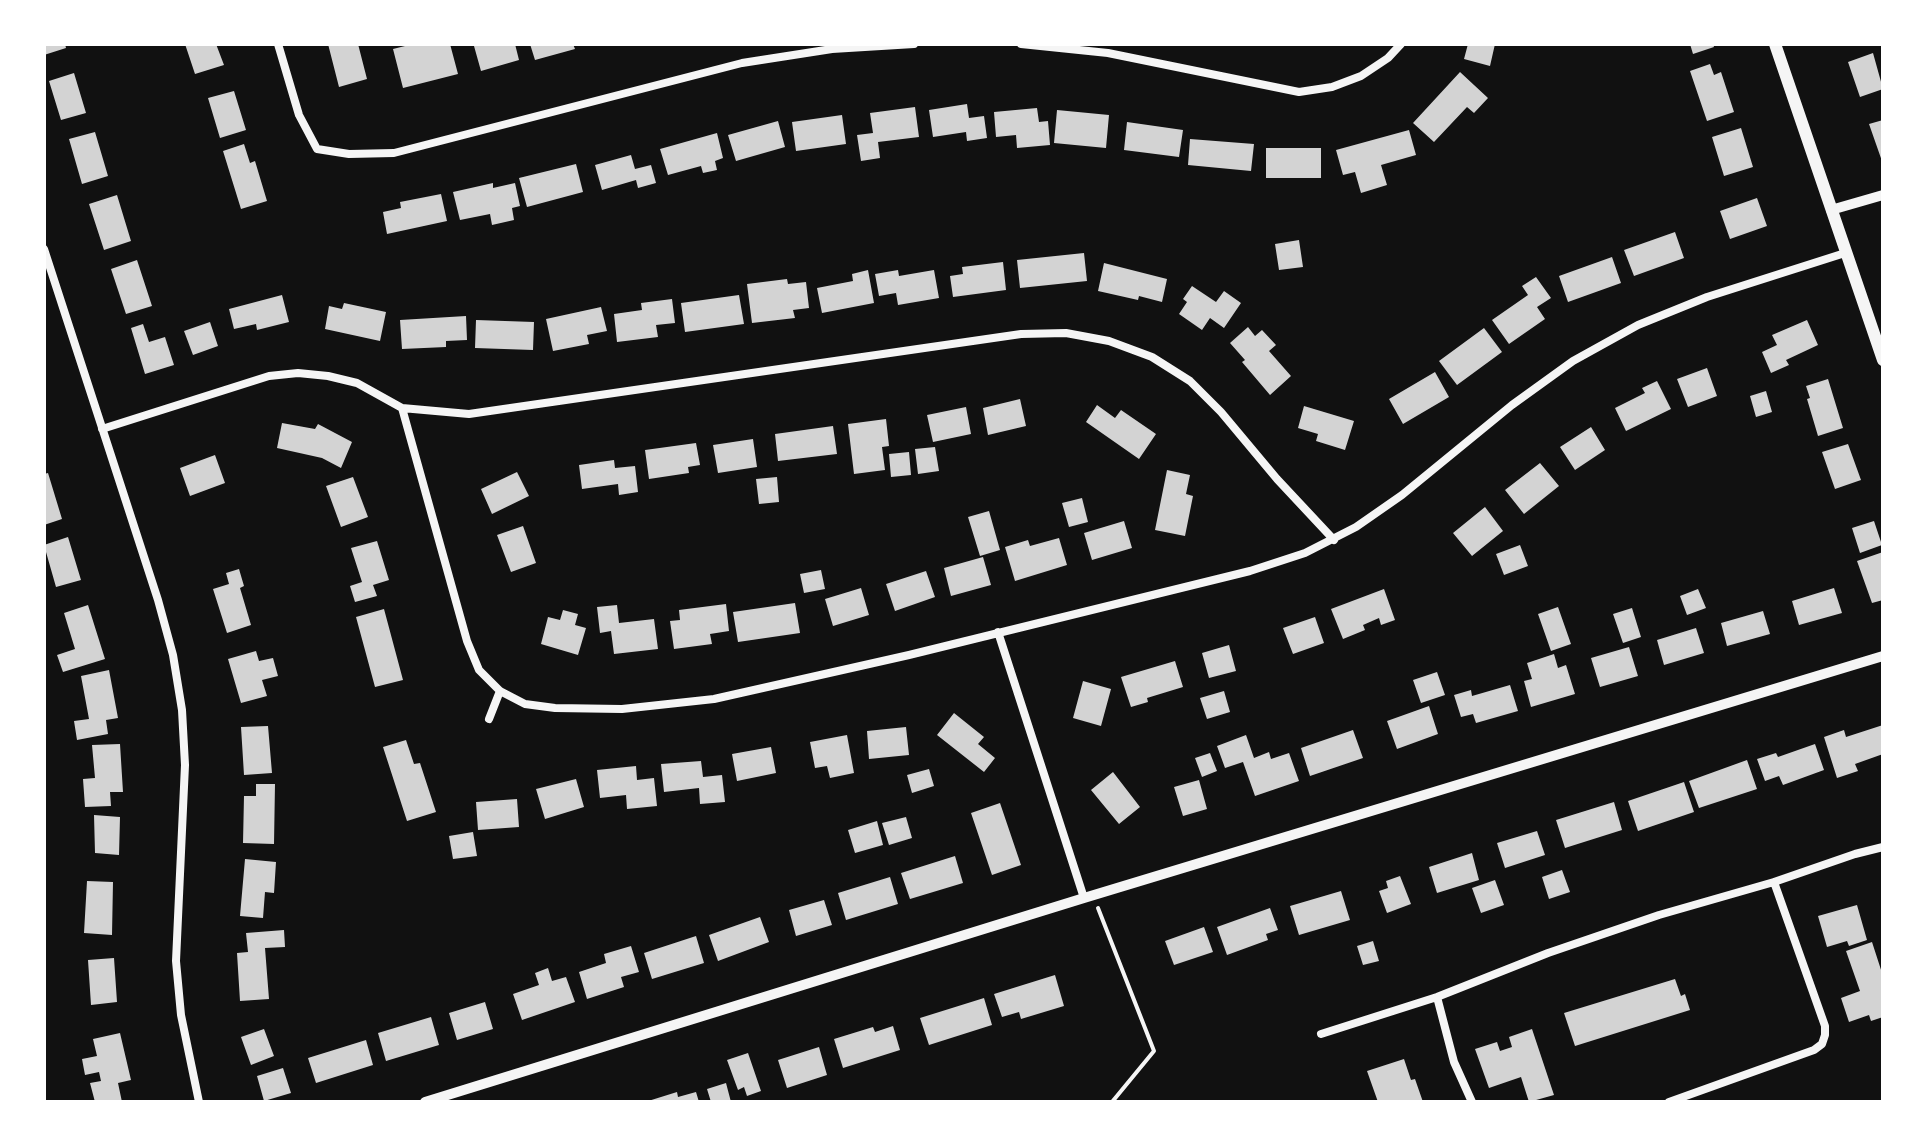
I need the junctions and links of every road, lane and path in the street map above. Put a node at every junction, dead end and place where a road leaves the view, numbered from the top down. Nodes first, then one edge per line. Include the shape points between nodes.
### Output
1 (278, 44) edge
2 (914, 44) edge
3 (1021, 44) edge
4 (1401, 44) edge
5 (1775, 44) edge
6 (1883, 195) edge
7 (1831, 210) junction
8 (44, 249) edge
9 (1845, 253) junction
10 (1883, 360) edge
11 (402, 408) junction
12 (102, 429) junction
13 (1334, 540) junction
14 (998, 632) junction
15 (1883, 656) edge
16 (500, 691) junction
17 (489, 719) dead end
18 (1883, 847) edge
19 (1774, 882) junction
20 (1088, 897) junction
21 (1437, 997) junction
22 (1321, 1034) dead end
23 (199, 1102) edge
24 (425, 1102) edge
25 (1112, 1102) edge
26 (1472, 1102) edge
27 (1669, 1102) edge

1 - 2 street via 299,115 317,149 349,154 394,153 742,63 832,49
3 - 4 street via 1108,53 1299,92 1361,76
5 - 7 main road
6 - 7 street
7 - 9 main road
8 - 12 street
9 - 10 main road
9 - 13 street via 1707,297 1638,325 1573,361 1402,495
11 - 12 street via 357,383 298,373 269,376
11 - 13 street via 469,414 1021,334 1066,333 1152,357 1190,381
11 - 16 street via 467,641 479,670
12 - 23 street via 158,600 182,710 176,961
13 - 14 street via 1250,571
14 - 16 street via 714,699 622,709 555,708 525,704
14 - 20 street
15 - 20 street
16 - 17 street
18 - 19 street
19 - 21 street via 1603,934
19 - 27 street via 1825,1026 1822,1044
20 - 24 street
20 - 25 path via 1103,917 1154,1051
21 - 22 street
21 - 26 street via 1454,1062

